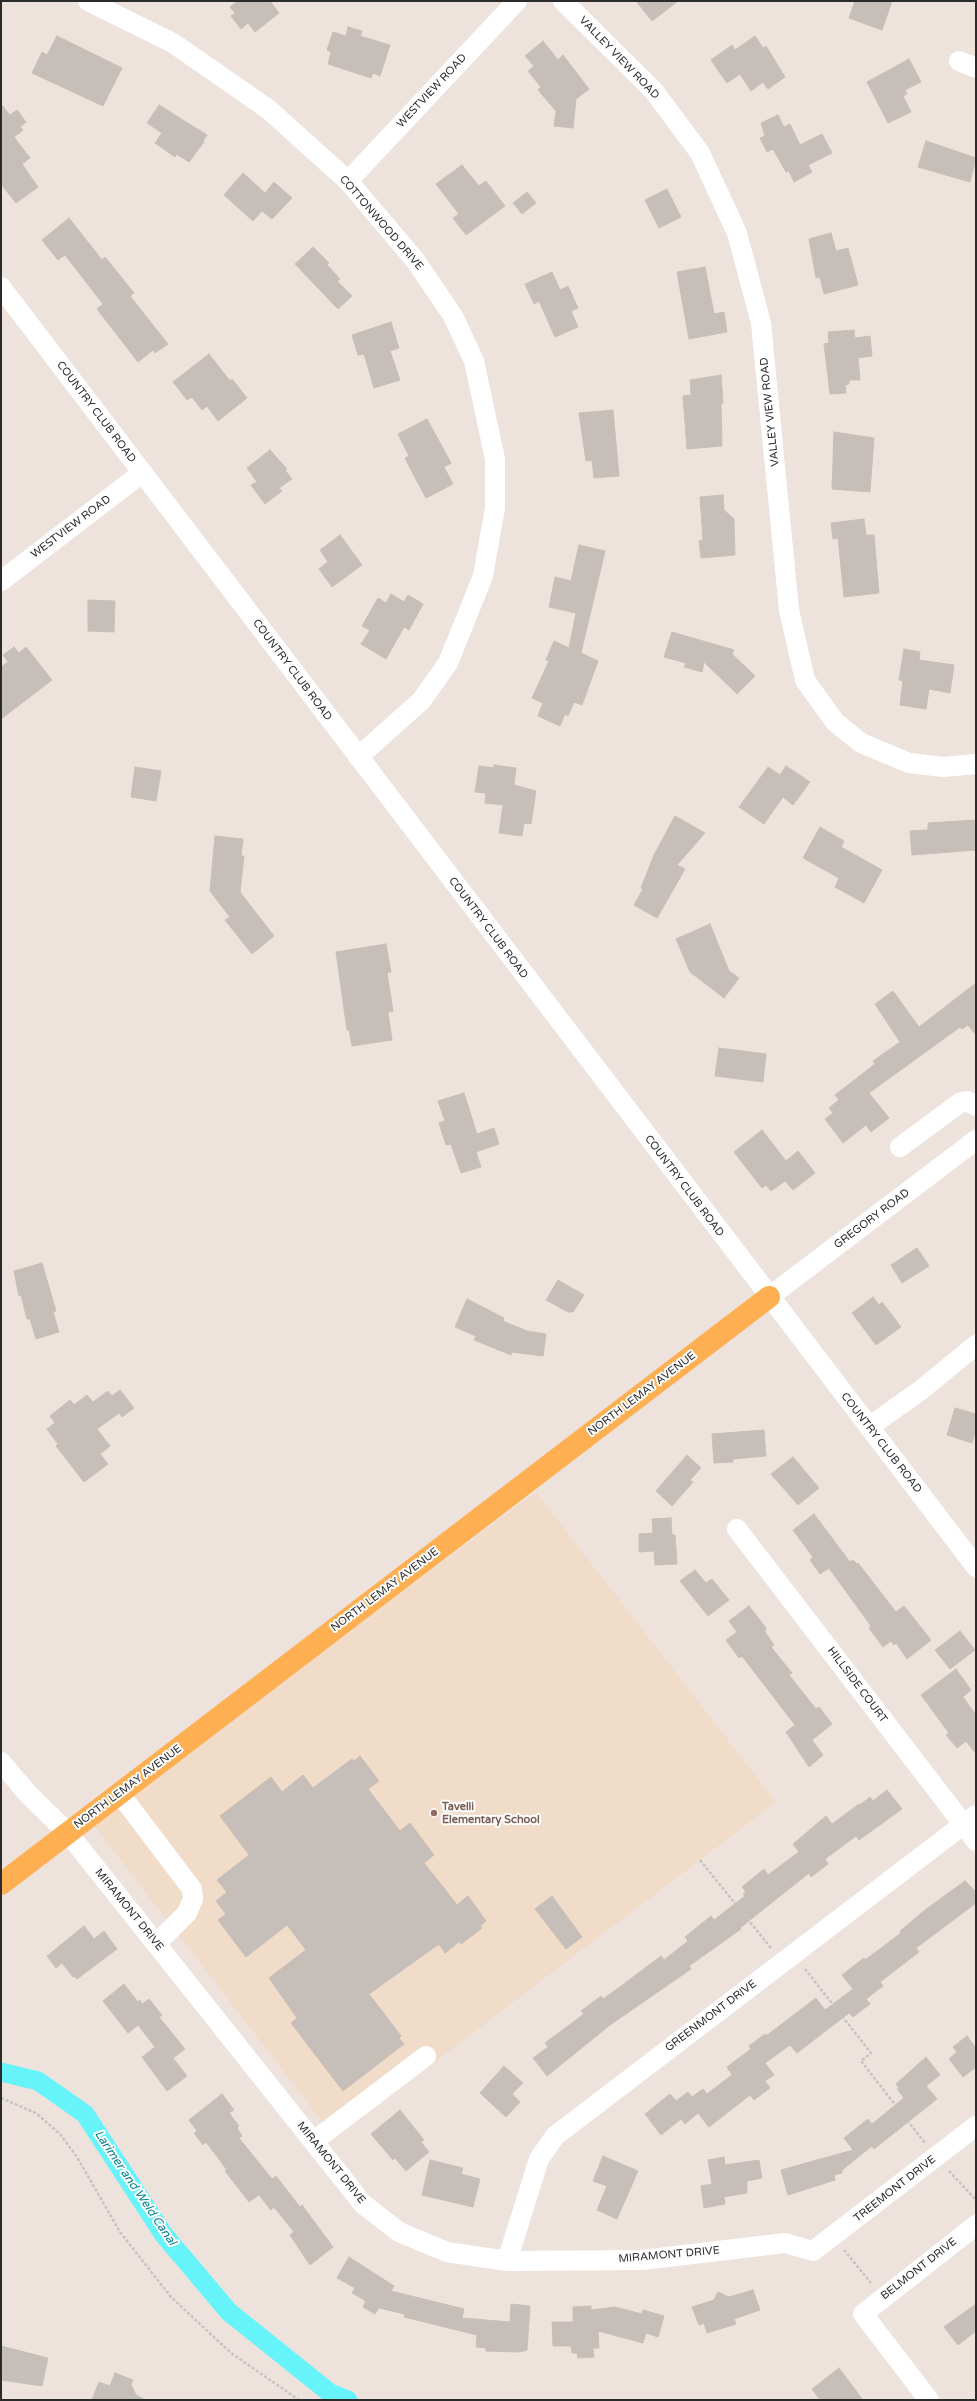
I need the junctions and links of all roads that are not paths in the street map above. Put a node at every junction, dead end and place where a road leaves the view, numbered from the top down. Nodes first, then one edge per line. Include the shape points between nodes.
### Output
1 (88, 1) edge
2 (517, 1) edge
3 (563, 1) edge
4 (348, 181) junction
5 (1, 287) edge
6 (142, 473) junction
7 (1, 581) edge
8 (358, 757) junction
9 (976, 764) edge
10 (975, 1101) edge
11 (976, 1140) edge
12 (900, 1147) dead end
13 (769, 1297) junction
14 (976, 1345) edge
15 (869, 1427) junction
16 (737, 1529) dead end
17 (976, 1567) edge
18 (1, 1762) edge
19 (120, 1794) junction
20 (970, 1819) edge
21 (68, 1833) junction
22 (976, 1841) edge
23 (1, 1884) edge
24 (156, 1944) junction
25 (426, 2056) dead end
26 (976, 2126) edge
27 (314, 2141) junction
28 (976, 2225) edge
29 (813, 2251) joint
30 (507, 2261) junction
31 (929, 2400) edge

1 - 4 street, COTTONWOOD DRIVE via 173,43 268,108
2 - 4 street, WESTVIEW ROAD
3 - 9 street, VALLEY VIEW ROAD via 653,90 700,153 737,233 761,323 789,610 805,680 835,722 861,743 908,763 943,767
4 - 8 street, COTTONWOOD DRIVE via 415,260 453,316 474,361 495,459 495,508 483,576 448,663 421,701
5 - 6 street, COUNTRY CLUB ROAD
6 - 7 street, WESTVIEW ROAD
6 - 8 street, COUNTRY CLUB ROAD
8 - 13 street, COUNTRY CLUB ROAD
10 - 12 street via 961,1102
11 - 13 street, GREGORY ROAD
13 - 15 street, COUNTRY CLUB ROAD
13 - 19 main road, NORTH LEMAY AVENUE
14 - 15 street via 921,1390
15 - 17 street, COUNTRY CLUB ROAD
16 - 20 street, HILLSIDE COURT
18 - 21 street, MIRAMONT DRIVE via 28,1794
19 - 21 main road, NORTH LEMAY AVENUE
19 - 24 street via 192,1889 193,1899 187,1913
20 - 22 street, HILLSIDE COURT
20 - 30 street, GREENMONT DRIVE via 556,2136 539,2159
21 - 23 main road, NORTH LEMAY AVENUE
21 - 24 street, MIRAMONT DRIVE
24 - 27 street, MIRAMONT DRIVE
25 - 27 street
26 - 29 street, TREEMONT DRIVE
27 - 30 street, MIRAMONT DRIVE via 363,2204 399,2232 447,2252
28 - 31 street, BELMONT DRIVE via 863,2314
29 - 30 street, MIRAMONT DRIVE via 785,2242 642,2260

